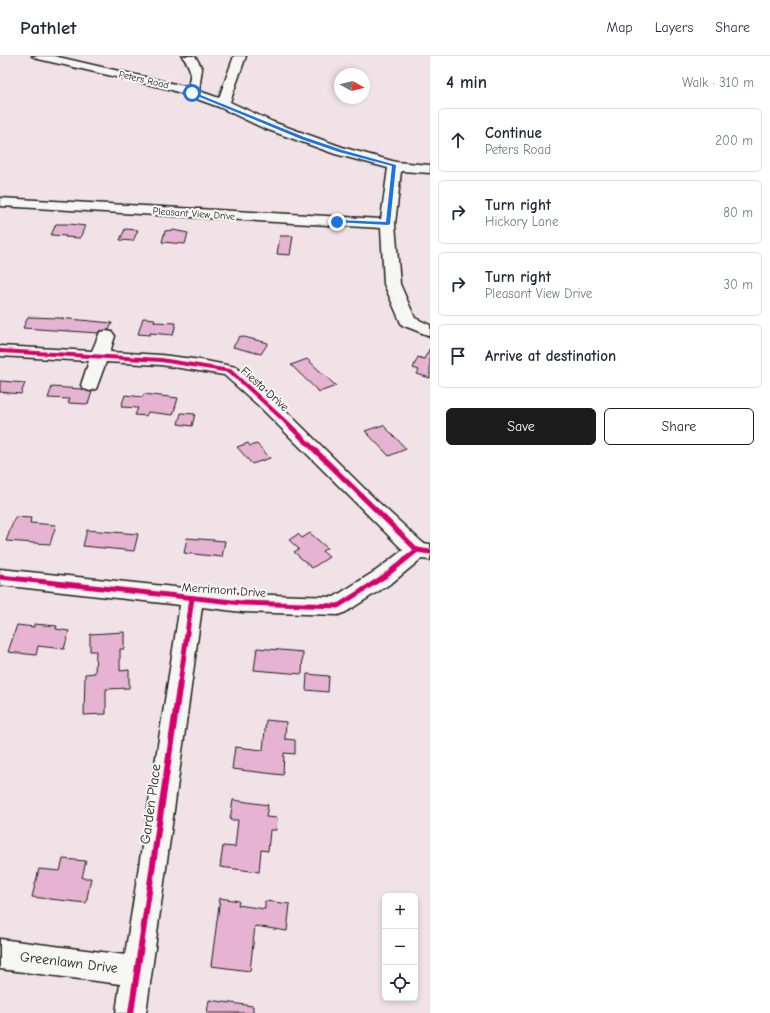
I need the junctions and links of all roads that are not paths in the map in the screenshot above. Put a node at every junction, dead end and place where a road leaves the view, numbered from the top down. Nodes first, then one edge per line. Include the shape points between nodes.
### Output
1 (38, 56) edge
2 (188, 56) edge
3 (240, 56) edge
4 (192, 93) junction
5 (223, 104) junction
6 (395, 166) junction
7 (430, 169) edge
8 (0, 202) edge
9 (388, 224) junction
10 (430, 331) edge
11 (106, 336) dead end
12 (0, 351) edge
13 (100, 357) junction
14 (90, 385) dead end
15 (424, 551) edge
16 (0, 577) edge
17 (192, 598) junction
18 (0, 954) edge
19 (138, 971) junction
20 (131, 1013) edge

1 - 4 street, Peters Road via 173,86
2 - 4 street via 197,70
3 - 5 street
4 - 5 street, Peters Road
5 - 6 street, Peters Road via 310,141
6 - 7 street, Peters Road
6 - 9 street
8 - 9 street, Pleasant View Drive
9 - 10 street via 392,284 408,321
11 - 13 street
12 - 13 street, Fiesta Drive
13 - 14 street
13 - 15 street, Fiesta Drive via 168,361 230,371 266,402 370,506
15 - 17 street, Merrimont Drive via 338,606 242,603
16 - 17 street, Merrimont Drive
17 - 19 street, Garden Place
18 - 19 street, Greenlawn Drive
19 - 20 street, Garden Place

